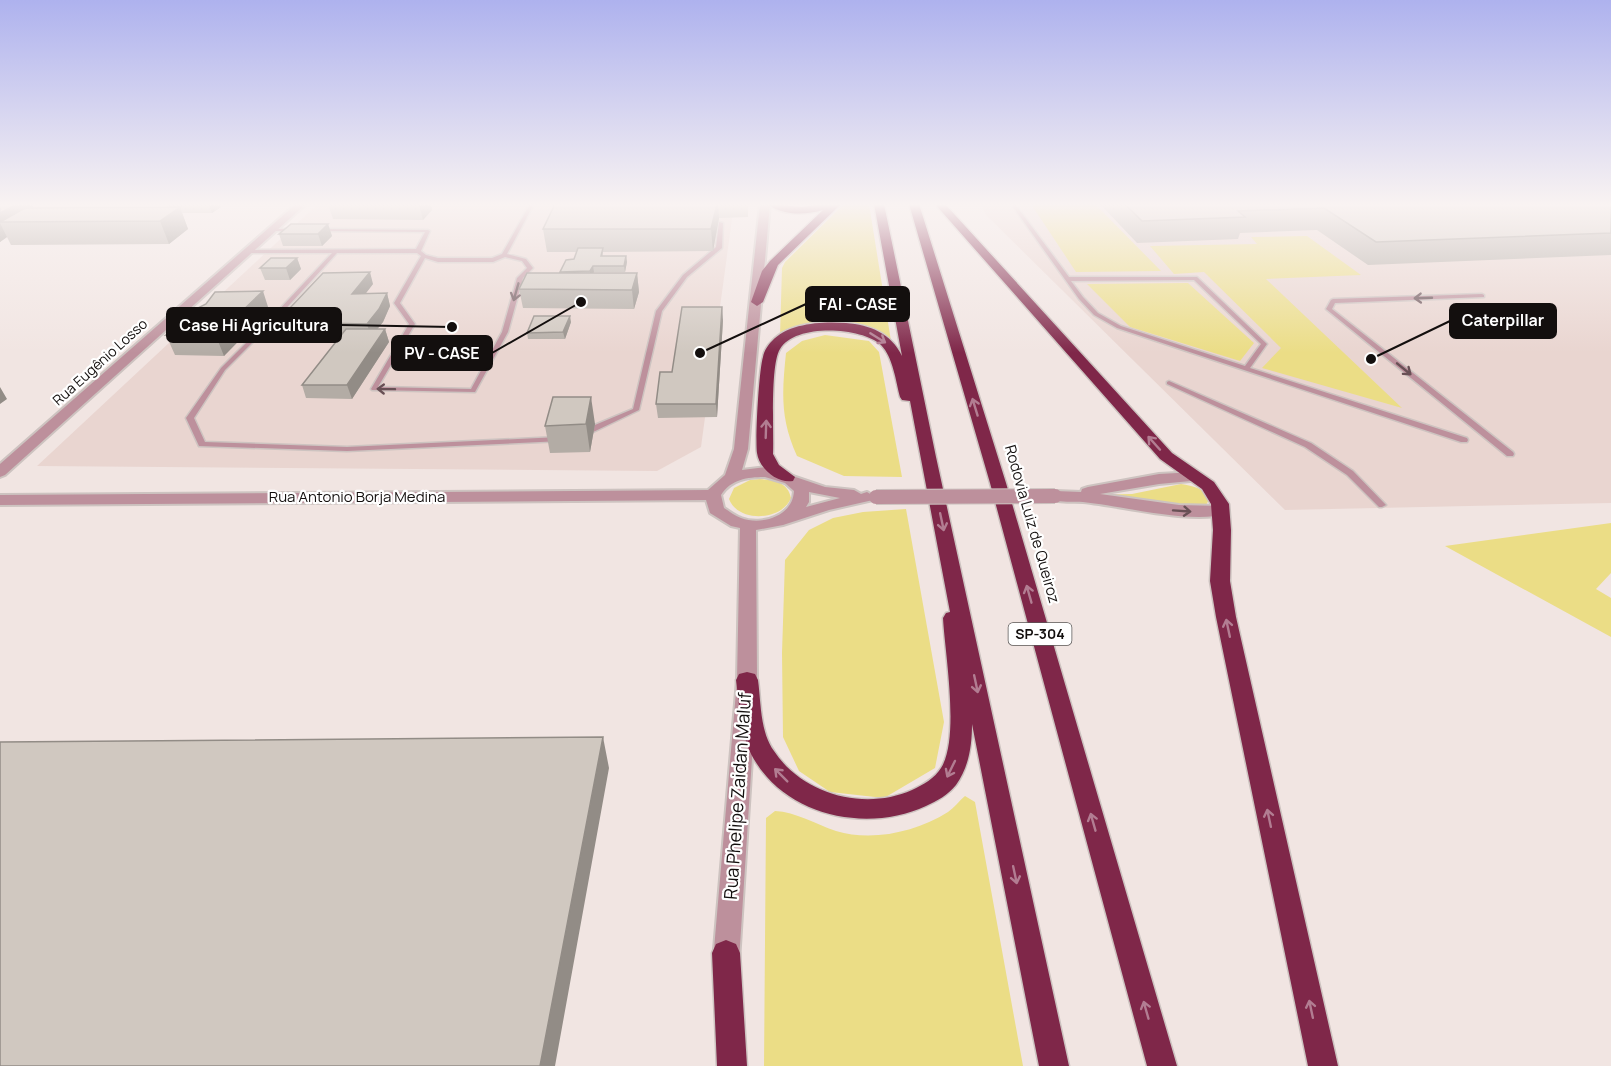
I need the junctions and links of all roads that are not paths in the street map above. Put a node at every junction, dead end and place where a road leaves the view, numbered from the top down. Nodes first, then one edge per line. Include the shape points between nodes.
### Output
1 (245, 254) edge
2 (333, 254) edge
3 (421, 254) edge
4 (712, 254) edge
5 (761, 254) edge
6 (784, 254) edge
7 (889, 254) edge
8 (929, 254) edge
9 (989, 254) edge
10 (1049, 254) edge
11 (504, 255) joint
12 (424, 256) junction
13 (1067, 279) junction
14 (1482, 296) dead end
15 (757, 302) junction
16 (1246, 369) junction
17 (1169, 383) dead end
18 (583, 433) edge
19 (573, 438) edge
20 (1464, 440) dead end
21 (1510, 454) dead end
22 (928, 457) junction
23 (0, 472) edge
24 (732, 477) junction
25 (1196, 477) junction
26 (791, 480) junction
27 (713, 495) junction
28 (1058, 496) junction
29 (871, 497) junction
30 (0, 500) edge
31 (1382, 505) dead end
32 (1221, 512) junction
33 (786, 519) junction
34 (748, 525) junction
35 (947, 545) junction
36 (747, 680) junction
37 (726, 953) junction
38 (717, 1066) edge
39 (732, 1066) edge
40 (1054, 1066) edge
41 (1162, 1066) edge
42 (1323, 1066) edge

1 - 23 street, Rua Eugênio Losso
2 - 19 lane via 223,369 190,418 202,444 347,449
3 - 12 lane
4 - 18 lane via 685,276 659,311 636,410
5 - 15 street
6 - 15 highway via 768,271
7 - 22 highway
41 -> 8 highway, Rodovia Luiz de Queiroz / SP-304 via 998,483
25 -> 9 highway via 1166,456
10 - 13 lane
11 - 12 lane via 493,260 438,260
11 -> 12 lane via 524,260 530,268 520,278 505,332 473,391 374,389 412,324 397,303
13 - 16 lane via 1096,314 1119,327
13 - 16 lane via 1195,278 1264,344
14 -> 21 lane via 1333,301 1329,309
15 - 24 street via 741,448
16 - 20 lane
17 - 31 lane via 1308,445 1350,473
26 -> 22 highway via 772,468 765,454 769,358 781,339 820,327 855,328 890,346
22 -> 35 highway
24 - 26 street via 766,472
24 - 27 street
25 - 28 street via 1159,479
25 - 32 highway via 1216,495
26 - 29 street via 823,491
26 - 33 street via 801,489 802,505
27 - 30 street, Rua Antonio Borja Medina
27 - 34 street via 716,510
28 - 29 street, bridge
28 -> 32 street via 1176,511
29 - 33 street
42 -> 32 highway via 1226,617 1220,581
33 - 34 street
34 - 36 street, Rua Phelipe Zaidan Maluf
35 -> 36 highway via 962,739 954,768 942,785 916,801 886,808 860,810 835,806 812,796 790,783 765,759
35 -> 40 highway
36 - 37 street, Rua Phelipe Zaidan Maluf
37 - 38 street, Rua Phelipe Zaidan Maluf
37 - 39 highway

